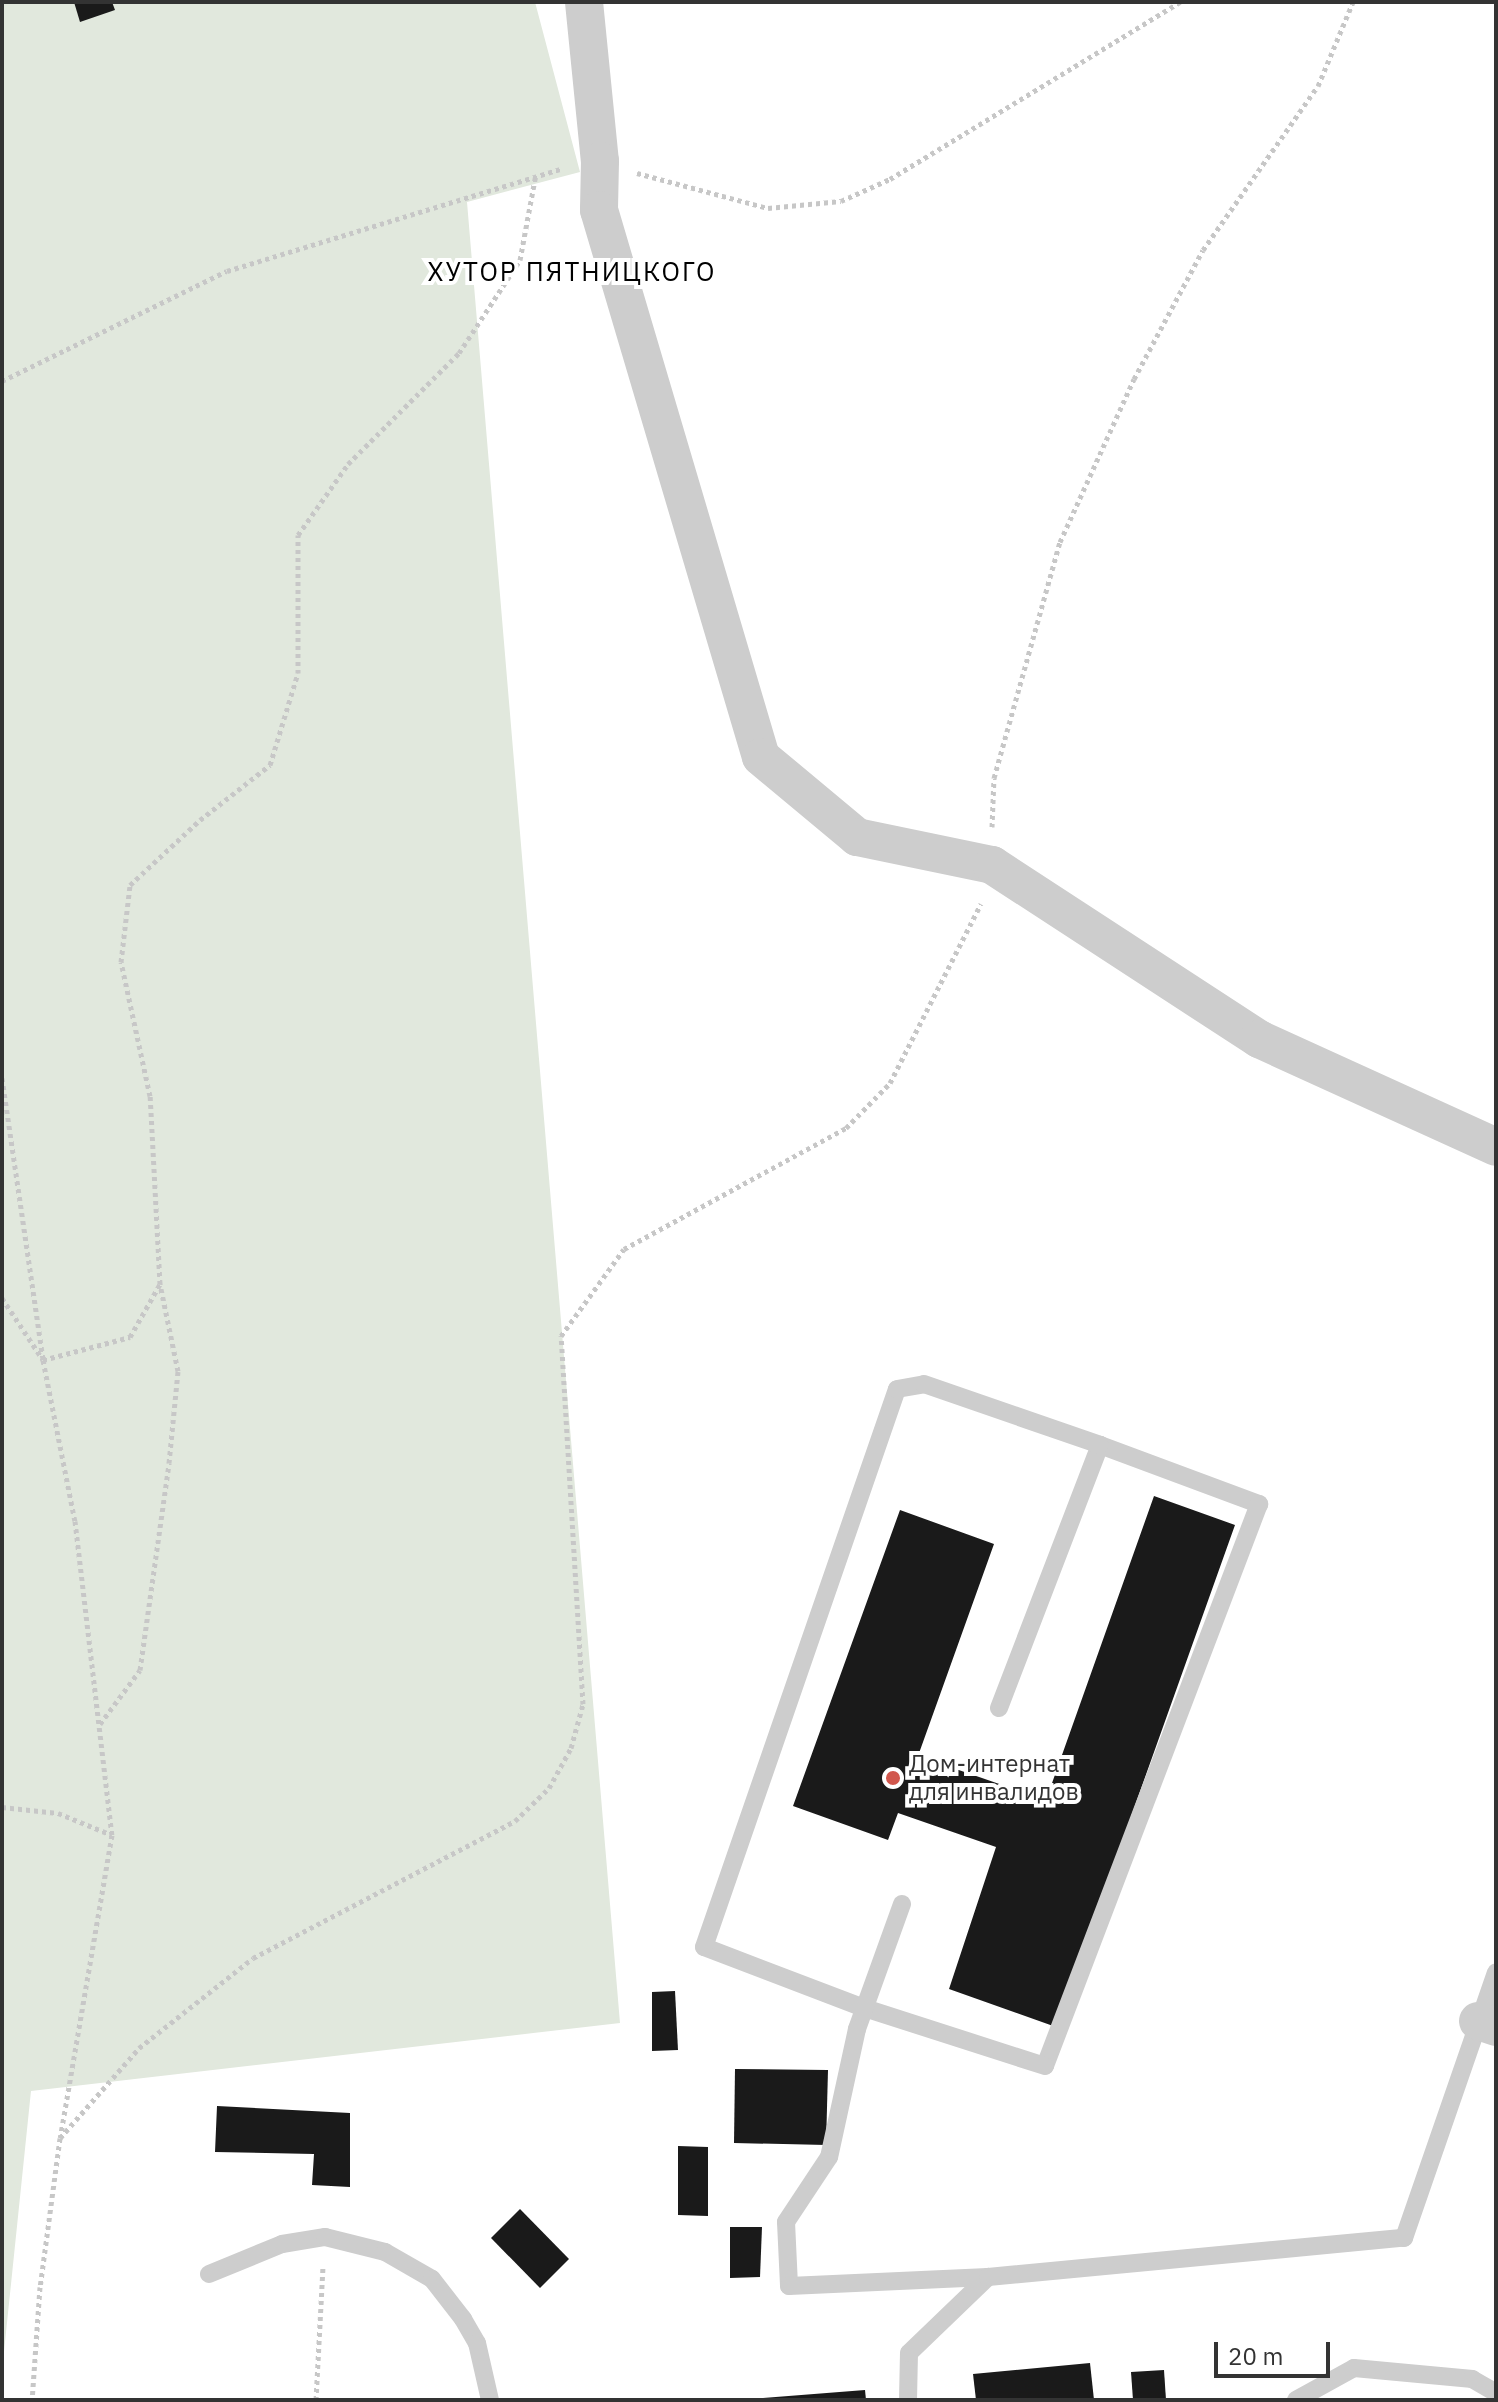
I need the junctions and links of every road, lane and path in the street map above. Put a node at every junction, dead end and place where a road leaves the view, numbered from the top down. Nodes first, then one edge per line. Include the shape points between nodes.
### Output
1 (584, 2) edge
2 (1353, 2) edge
3 (536, 174) dead end
4 (992, 865) junction
5 (2, 1078) edge
6 (1496, 1147) edge
7 (160, 1284) junction
8 (2, 1298) edge
9 (43, 1360) junction
10 (1100, 1445) junction
11 (999, 1708) dead end
12 (99, 1725) junction
13 (2, 1807) edge
14 (112, 1835) junction
15 (902, 1904) dead end
16 (1496, 1972) edge
17 (864, 2008) junction
18 (1487, 2024) edge
19 (60, 2138) junction
20 (325, 2237) junction
21 (209, 2274) dead end
22 (988, 2277) junction
23 (1496, 2393) edge
24 (32, 2400) edge
25 (316, 2400) edge
26 (490, 2400) edge
27 (908, 2400) edge
28 (1296, 2400) edge

1 - 4 street via 600,161 599,210 761,757 857,837
2 - 4 path via 1318,86 1182,289 1134,379 1060,542 994,778
3 - 7 path via 520,260 459,353 348,464 298,535 298,673 270,765 130,885 121,962 150,1096
4 - 6 street via 1259,1039
4 - 19 path via 978,915 890,1083 846,1128 624,1249 561,1336 583,1704 571,1748 549,1788 515,1821 253,1958 139,2048
5 - 9 path
7 - 9 path via 130,1337
7 - 12 path via 178,1371 169,1463 140,1670
8 - 9 path
9 - 12 path via 75,1521
10 - 11 lane
10 - 17 lane via 1259,1504 1045,2066
10 - 17 lane via 924,1384 897,1389 704,1947
12 - 14 path
13 - 14 path via 58,1813
14 - 19 path
15 - 17 lane
16 - 18 lane
17 - 22 lane via 829,2157 786,2222 789,2286
18 - 22 lane via 1404,2238
19 - 24 path via 40,2287
20 - 21 lane via 282,2244
20 - 25 path
20 - 26 lane via 385,2252 432,2279 477,2343
22 - 27 lane via 909,2353
23 - 28 lane via 1472,2379 1354,2368

